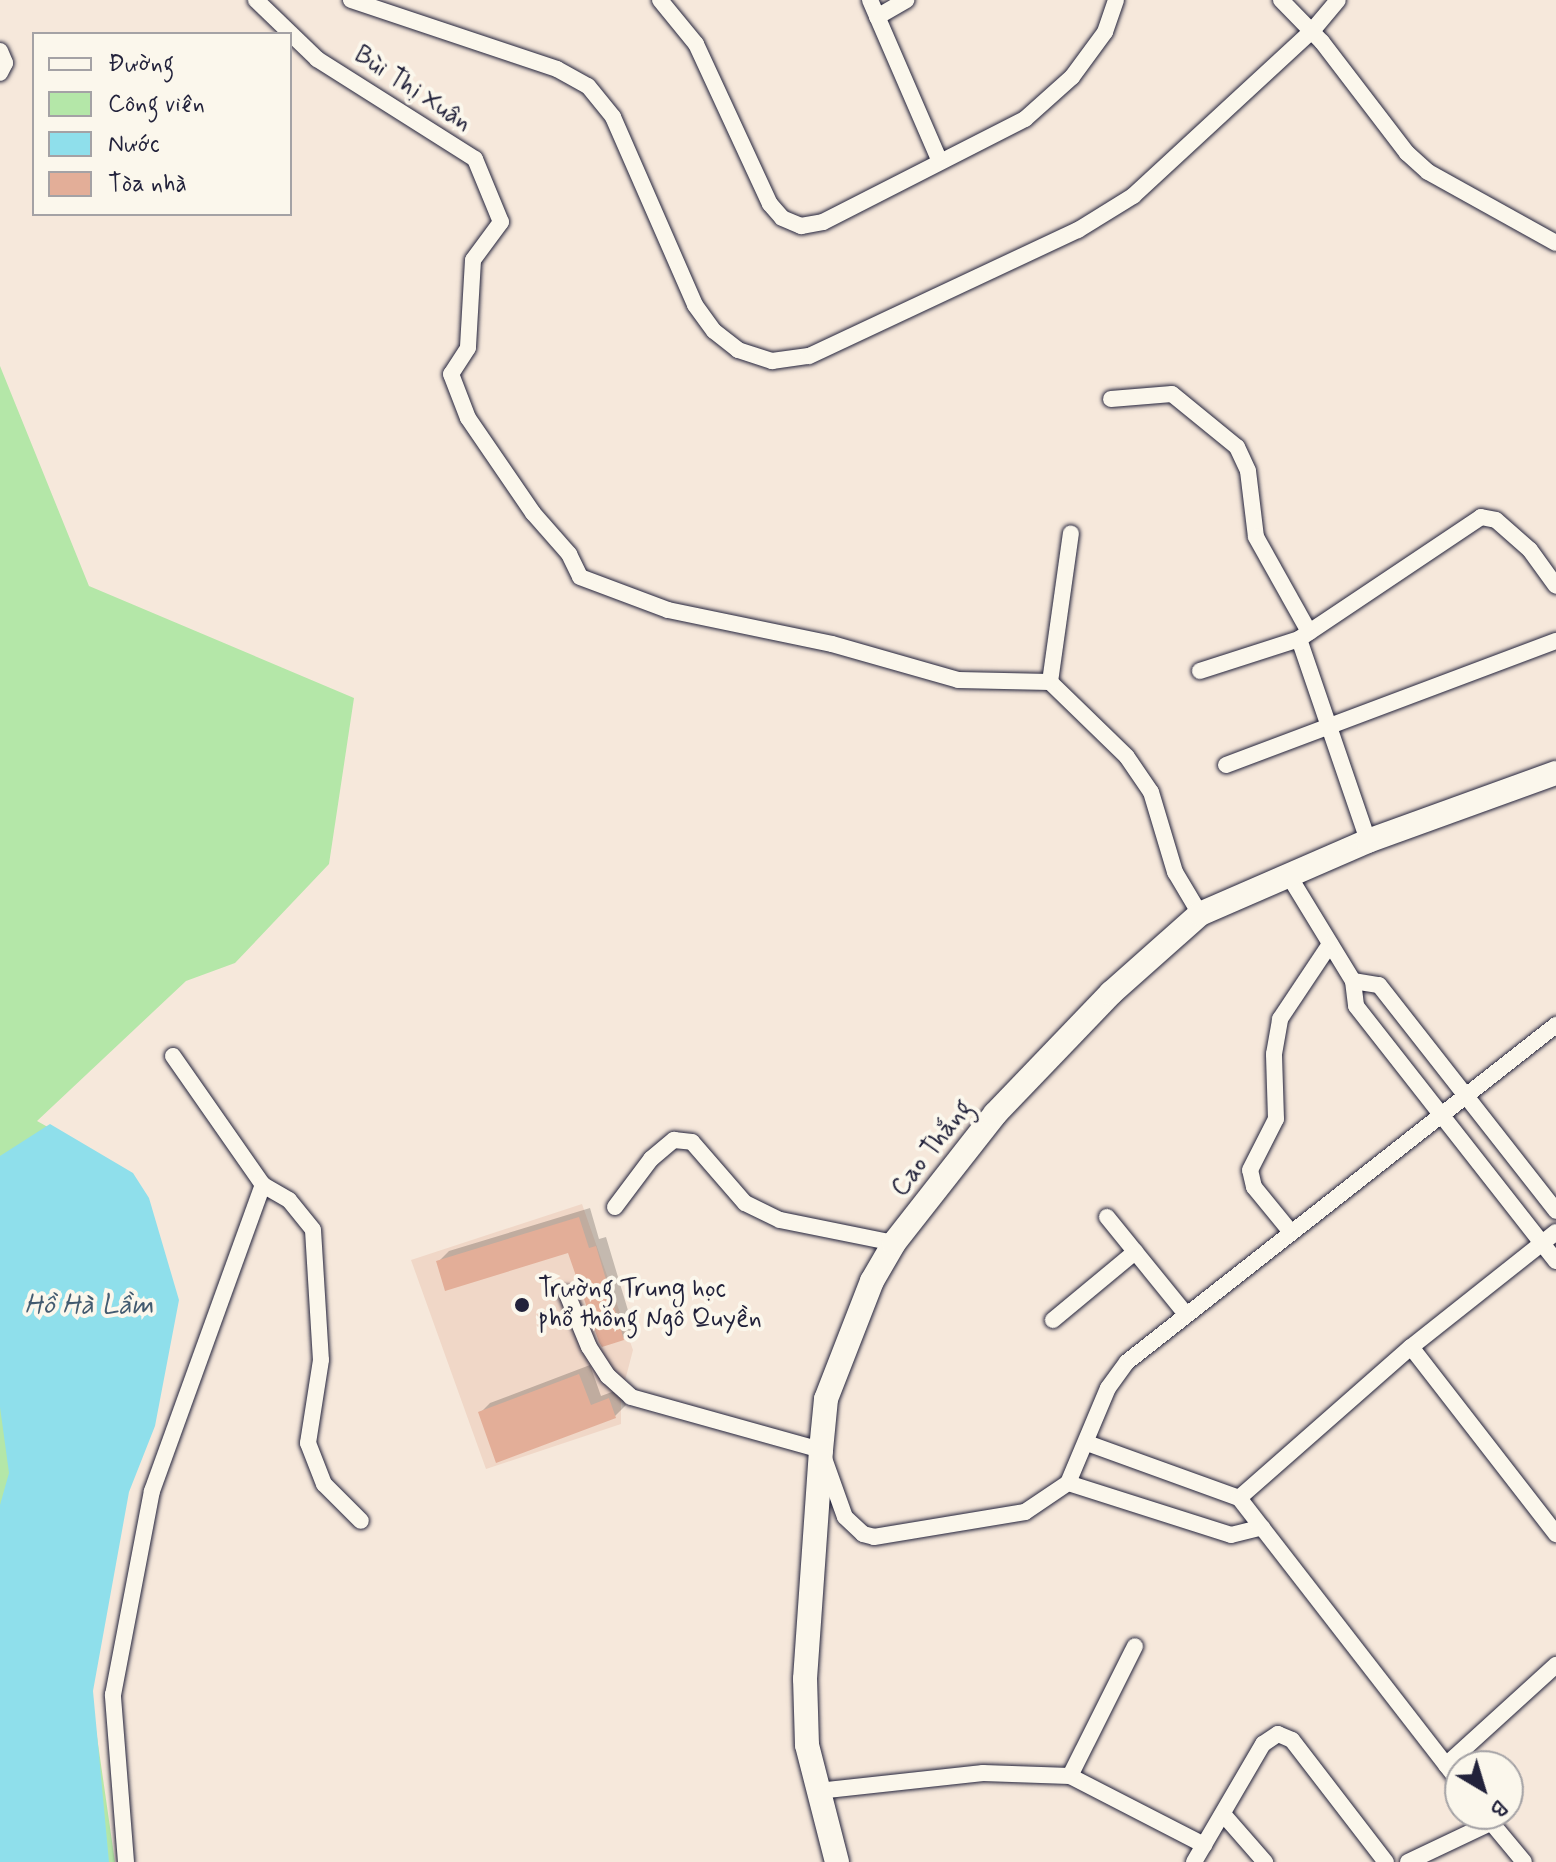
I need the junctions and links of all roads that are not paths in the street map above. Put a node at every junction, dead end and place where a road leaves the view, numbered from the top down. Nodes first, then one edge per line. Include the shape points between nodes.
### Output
1 (256, 0) edge
2 (351, 0) edge
3 (660, 0) edge
4 (870, 0) edge
5 (907, 0) edge
6 (1116, 0) edge
7 (1281, 0) edge
8 (1338, 0) edge
9 (877, 17) junction
10 (1312, 31) junction
11 (289, 32) edge
12 (292, 35) edge
13 (0, 51) edge
14 (0, 73) edge
15 (940, 162) junction
16 (1556, 243) edge
17 (1111, 399) dead end
18 (1071, 533) dead end
19 (1556, 586) edge
20 (1304, 636) junction
21 (1556, 641) edge
22 (1200, 671) dead end
23 (1050, 682) junction
24 (1327, 722) junction
25 (1226, 765) dead end
26 (1556, 773) edge
27 (1368, 841) junction
28 (1289, 876) junction
29 (1200, 914) junction
30 (1330, 944) junction
31 (1353, 981) junction
32 (1556, 1025) edge
33 (173, 1056) dead end
34 (1467, 1095) junction
35 (1441, 1114) junction
36 (263, 1185) junction
37 (615, 1207) dead end
38 (1556, 1211) edge
39 (1107, 1217) dead end
40 (1290, 1231) junction
41 (1556, 1232) edge
42 (894, 1243) junction
43 (1542, 1243) junction
44 (1135, 1252) junction
45 (1556, 1261) edge
46 (567, 1294) dead end
47 (1185, 1313) junction
48 (1053, 1320) dead end
49 (1411, 1347) junction
50 (1087, 1443) junction
51 (821, 1450) junction
52 (1068, 1483) junction
53 (1239, 1498) junction
54 (361, 1521) dead end
55 (1262, 1527) junction
56 (1556, 1534) edge
57 (1135, 1646) dead end
58 (1556, 1665) edge
59 (1462, 1750) edge
60 (1444, 1762) edge
61 (1070, 1776) junction
62 (818, 1791) junction
63 (1223, 1814) junction
64 (1465, 1830) edge
65 (1497, 1830) edge
66 (1204, 1845) junction
67 (126, 1862) edge
68 (837, 1862) edge
69 (1194, 1862) edge
70 (1265, 1862) edge
71 (1386, 1862) edge
72 (1408, 1862) edge
73 (1524, 1862) edge

1 - 11 street, Bùi Thị Xuân
2 - 10 street via 557,69 588,86 613,117 695,305 714,331 738,350 772,361 809,356 1078,230 1133,196
3 - 15 street via 696,44 770,204 782,218 801,226 823,222
4 - 9 street
5 - 9 street
6 - 15 street via 1105,32 1072,77 1025,119
7 - 10 street
8 - 10 street
9 - 15 street
10 - 16 street via 1386,131 1428,172
12 - 23 street, Bùi Thị Xuân via 317,59 475,159 501,222 473,260 468,348 451,374 468,418 526,504 569,554 580,577 668,610 832,644 958,680
13 - 14 street via 5,63
17 - 20 street via 1172,394 1237,447 1248,471 1256,537
18 - 23 street
19 - 20 street via 1530,550 1496,520 1481,517
20 - 22 street
20 - 24 street
21 - 24 street
23 - 29 street via 1127,757 1151,792 1175,872
24 - 25 street
24 - 27 street
26 - 27 main road, Cao Thắng
27 - 28 main road, Cao Thắng
28 - 29 main road, Cao Thắng
28 - 30 street
29 - 42 main road, Cao Thắng via 1111,993 995,1114
30 - 31 street
30 - 40 street via 1280,1019 1274,1045 1276,1119 1250,1170 1254,1187
31 - 34 street via 1379,985
31 - 35 street via 1356,1006
32 - 34 street
33 - 36 street
34 - 35 street
34 - 38 street
35 - 40 street
35 - 43 street
36 - 54 street via 289,1200 313,1230 321,1360 308,1443 324,1484
36 - 67 street via 152,1491 113,1695
37 - 42 street via 651,1159 674,1140 683,1141 698,1145 745,1203 756,1209 780,1220
39 - 44 street
40 - 47 street
41 - 43 street
42 - 51 main road, Cao Thắng via 872,1281 826,1399
43 - 45 street
43 - 49 street
44 - 47 street
44 - 48 street
46 - 51 street via 589,1347 608,1376 631,1397
47 - 50 street via 1116,1375
49 - 53 street
49 - 56 street
50 - 52 street
50 - 53 street
51 - 52 street via 845,1517 874,1537 1025,1512
51 - 62 main road, Cao Thắng via 805,1679 807,1745
52 - 55 street via 1231,1535
53 - 55 street
55 - 60 street
57 - 61 street
58 - 59 street
61 - 62 street via 983,1773
61 - 66 street
62 - 68 main road, Cao Thắng
63 - 66 street
63 - 70 street
63 - 71 street via 1263,1744 1270,1737 1287,1735
64 - 72 street
65 - 73 street
66 - 69 street

